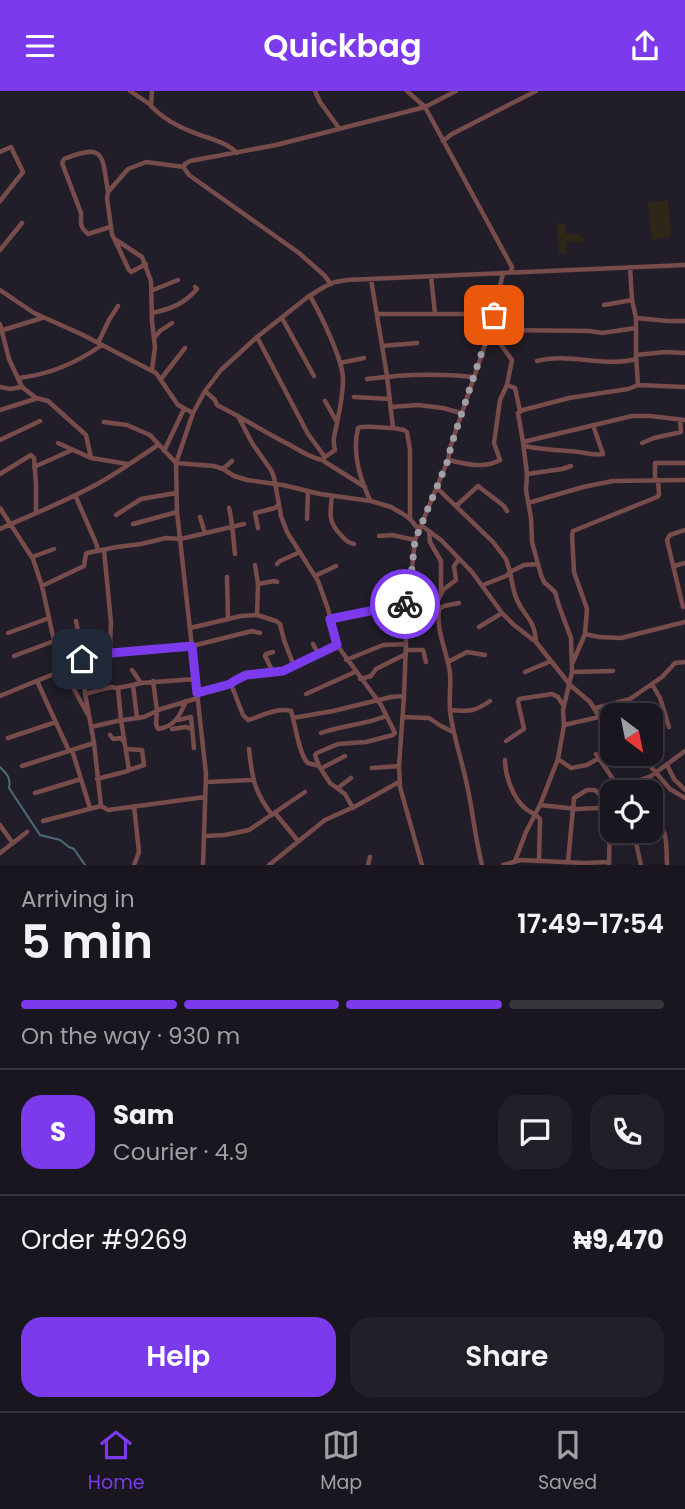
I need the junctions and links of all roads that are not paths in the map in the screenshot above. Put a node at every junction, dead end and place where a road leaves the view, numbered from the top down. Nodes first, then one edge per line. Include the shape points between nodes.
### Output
1 (130, 91) edge
2 (152, 91) edge
3 (315, 91) edge
4 (407, 91) edge
5 (456, 91) edge
6 (536, 91) edge
7 (151, 106) junction
8 (425, 107) junction
9 (339, 128) junction
10 (443, 141) junction
11 (0, 152) edge
12 (237, 153) junction
13 (184, 167) junction
14 (108, 192) junction
15 (0, 201) edge
16 (22, 223) dead end
17 (110, 227) junction
18 (114, 238) junction
19 (0, 250) edge
20 (146, 264) junction
21 (685, 265) edge
22 (630, 267) junction
23 (511, 272) junction
24 (503, 273) junction
25 (431, 276) junction
26 (371, 279) junction
27 (178, 281) dead end
28 (331, 284) junction
29 (195, 287) dead end
30 (0, 290) edge
31 (152, 291) junction
32 (186, 291) dead end
33 (309, 296) junction
34 (187, 300) junction
35 (632, 300) junction
36 (604, 305) dead end
37 (118, 306) dead end
38 (152, 313) junction
39 (377, 314) junction
40 (436, 314) junction
41 (494, 315) junction
42 (43, 318) junction
43 (282, 318) junction
44 (636, 318) junction
45 (685, 321) edge
46 (172, 323) dead end
47 (0, 324) edge
48 (636, 328) junction
49 (490, 329) junction
50 (3, 330) junction
51 (257, 337) junction
52 (155, 338) junction
53 (417, 343) dead end
54 (100, 344) junction
55 (382, 346) junction
56 (186, 348) dead end
57 (685, 353) edge
58 (636, 357) junction
59 (364, 358) dead end
60 (537, 361) dead end
61 (340, 363) junction
62 (152, 370) junction
63 (314, 376) dead end
64 (387, 376) junction
65 (474, 377) junction
66 (19, 378) junction
67 (161, 379) junction
68 (367, 379) dead end
69 (507, 385) junction
70 (639, 385) junction
71 (0, 387) edge
72 (22, 387) junction
73 (685, 387) edge
74 (205, 391) junction
75 (354, 397) dead end
76 (36, 398) junction
77 (390, 399) junction
78 (325, 401) dead end
79 (391, 407) junction
80 (184, 409) junction
81 (0, 410) edge
82 (520, 411) junction
83 (193, 413) junction
84 (461, 413) junction
85 (238, 416) junction
86 (683, 420) edge
87 (40, 421) dead end
88 (104, 422) dead end
89 (337, 423) junction
90 (593, 425) junction
91 (393, 428) junction
92 (0, 440) edge
93 (58, 443) dead end
94 (642, 443) dead end
95 (523, 444) junction
96 (158, 445) junction
97 (73, 450) junction
98 (164, 451) junction
99 (91, 458) junction
100 (323, 458) junction
101 (232, 460) dead end
102 (448, 460) junction
103 (176, 463) junction
104 (685, 463) edge
105 (129, 464) junction
106 (571, 466) dead end
107 (34, 467) junction
108 (223, 469) junction
109 (0, 474) edge
110 (527, 474) junction
111 (657, 480) junction
112 (685, 480) edge
113 (275, 485) junction
114 (365, 487) junction
115 (437, 488) junction
116 (308, 492) junction
117 (176, 493) junction
118 (75, 495) junction
119 (332, 496) junction
120 (371, 501) junction
121 (528, 503) junction
122 (279, 504) junction
123 (456, 506) junction
124 (0, 507) edge
125 (229, 509) dead end
126 (507, 511) dead end
127 (177, 512) junction
128 (36, 513) junction
129 (116, 515) dead end
130 (200, 517) dead end
131 (307, 519) dead end
132 (410, 519) junction
133 (11, 524) junction
134 (133, 524) dead end
135 (244, 524) dead end
136 (233, 526) junction
137 (258, 528) dead end
138 (0, 529) edge
139 (421, 529) junction
140 (429, 530) junction
141 (685, 530) edge
142 (205, 533) junction
143 (379, 536) dead end
144 (180, 539) junction
145 (415, 540) junction
146 (354, 544) dead end
147 (54, 549) dead end
148 (101, 550) junction
149 (300, 552) junction
150 (235, 554) dead end
151 (32, 557) junction
152 (459, 559) junction
153 (538, 563) junction
154 (685, 563) edge
155 (276, 564) dead end
156 (255, 565) dead end
157 (336, 566) dead end
158 (674, 566) junction
159 (510, 572) junction
160 (315, 576) junction
161 (227, 577) dead end
162 (277, 582) dead end
163 (258, 584) junction
164 (42, 586) junction
165 (483, 586) junction
166 (440, 594) junction
167 (458, 603) dead end
168 (408, 604) junction
169 (683, 607) dead end
170 (439, 609) junction
171 (502, 613) junction
172 (257, 615) junction
173 (49, 618) junction
174 (228, 619) junction
175 (330, 619) junction
176 (76, 621) dead end
177 (685, 622) edge
178 (479, 627) dead end
179 (190, 628) junction
180 (8, 633) dead end
181 (260, 633) dead end
182 (585, 634) junction
183 (54, 641) junction
184 (536, 642) junction
185 (313, 643) dead end
186 (337, 645) junction
187 (192, 646) junction
188 (406, 649) junction
189 (273, 652) dead end
190 (111, 653) junction
191 (319, 655) junction
192 (485, 655) dead end
193 (14, 656) dead end
194 (83, 660) junction
195 (346, 660) junction
196 (551, 661) junction
197 (685, 661) edge
198 (426, 662) dead end
199 (448, 662) junction
200 (572, 663) junction
201 (294, 666) junction
202 (63, 669) junction
203 (132, 670) dead end
204 (613, 671) dead end
205 (355, 672) junction
206 (525, 672) dead end
207 (572, 672) junction
208 (273, 673) junction
209 (360, 678) junction
210 (195, 679) junction
211 (37, 681) junction
212 (153, 681) junction
213 (141, 683) junction
214 (230, 684) junction
215 (652, 684) junction
216 (132, 685) junction
217 (570, 685) junction
218 (118, 688) junction
219 (85, 694) junction
220 (306, 694) dead end
221 (0, 696) edge
222 (197, 696) junction
223 (404, 696) junction
224 (376, 700) junction
225 (186, 701) junction
226 (490, 701) dead end
227 (564, 706) junction
228 (596, 708) junction
229 (157, 710) junction
230 (450, 710) junction
231 (88, 715) junction
232 (386, 716) junction
233 (403, 717) junction
234 (599, 717) joint
235 (137, 718) junction
236 (293, 718) junction
237 (121, 720) junction
238 (175, 721) junction
239 (56, 722) junction
240 (564, 725) junction
241 (91, 727) junction
242 (669, 727) dead end
243 (172, 729) dead end
244 (192, 729) junction
245 (454, 732) junction
246 (321, 733) dead end
247 (395, 734) junction
248 (110, 735) dead end
249 (8, 738) dead end
250 (401, 738) junction
251 (506, 741) dead end
252 (94, 743) junction
253 (125, 746) junction
254 (194, 748) dead end
255 (249, 749) dead end
256 (71, 750) junction
257 (685, 751) edge
258 (345, 756) dead end
259 (558, 759) junction
260 (505, 760) dead end
261 (667, 765) junction
262 (22, 766) dead end
263 (399, 766) junction
264 (321, 767) junction
265 (569, 767) junction
266 (651, 767) edge
267 (373, 768) dead end
268 (555, 769) junction
269 (129, 770) junction
270 (655, 772) junction
271 (351, 778) dead end
272 (81, 779) junction
273 (97, 779) junction
274 (252, 780) junction
275 (614, 780) edge
276 (642, 780) edge
277 (206, 782) junction
278 (399, 782) junction
279 (338, 788) junction
280 (685, 790) edge
281 (305, 792) dead end
282 (35, 793) dead end
283 (600, 795) edge
284 (206, 797) junction
285 (685, 799) edge
286 (540, 805) junction
287 (101, 806) junction
288 (134, 806) junction
289 (90, 808) junction
290 (353, 808) junction
291 (573, 809) junction
292 (600, 811) edge
293 (273, 814) junction
294 (535, 814) junction
295 (43, 821) dead end
296 (0, 825) edge
297 (663, 827) edge
298 (27, 832) dead end
299 (204, 836) junction
300 (299, 841) junction
301 (12, 842) junction
302 (609, 843) edge
303 (636, 843) edge
304 (0, 853) edge
305 (370, 857) dead end
306 (515, 861) junction
307 (539, 861) junction
308 (568, 862) junction
309 (609, 864) edge
310 (134, 865) edge
311 (203, 865) edge
312 (269, 865) edge
313 (368, 865) edge
314 (422, 865) edge
315 (482, 865) edge
316 (503, 865) edge
317 (641, 865) edge
318 (667, 865) edge

1 - 7 street
2 - 7 street
3 - 9 street
4 - 8 street
5 - 8 street
6 - 10 street
7 - 12 street via 171,123 225,143
8 - 9 street
8 - 10 street
9 - 12 street
10 - 23 street
11 - 15 street via 11,147 23,172
12 - 13 street
13 - 14 street via 140,163 128,169
13 - 28 street via 299,253
14 - 17 street
14 - 17 street via 99,154 93,151 64,159 83,229 92,234
16 - 19 street
17 - 18 street
18 - 20 street
18 - 20 street via 130,271
20 - 31 street
21 - 22 street
22 - 23 street
22 - 35 street
23 - 24 street
24 - 25 street
24 - 41 street
25 - 26 street
25 - 40 street
26 - 28 street
26 - 39 street
27 - 31 street
28 - 33 street
29 - 34 street
30 - 42 street
31 - 38 street
32 - 34 street
33 - 43 street
33 - 61 street
34 - 38 street
35 - 36 street
35 - 44 street
37 - 54 street
38 - 52 street
39 - 40 street
39 - 55 street
40 - 41 street
41 - 49 street
42 - 50 street
42 - 54 street
43 - 51 street
43 - 63 street
44 - 45 street
44 - 48 street
46 - 52 street
47 - 50 street
48 - 49 street via 602,333
48 - 58 street
49 - 65 street
49 - 69 street via 512,361
50 - 66 street
51 - 74 street
51 - 100 street
52 - 62 street
53 - 55 street
54 - 62 street
54 - 66 street via 72,364
55 - 64 street
56 - 67 street
57 - 58 street
58 - 60 street via 630,361
58 - 70 street
59 - 61 street
61 - 89 street via 343,379
62 - 67 street
64 - 65 street
64 - 68 street
64 - 77 street
65 - 84 street
66 - 72 street
67 - 80 street
69 - 82 street via 515,388
69 - 102 street via 500,400 494,443 500,460 483,466
70 - 73 street
70 - 82 street
71 - 72 street
72 - 76 street
74 - 83 street
74 - 85 street via 217,405
75 - 77 street
76 - 81 street
76 - 99 street via 48,401 86,435
77 - 79 street
78 - 89 street
79 - 84 street via 418,405
79 - 91 street
80 - 83 street
80 - 98 street
82 - 95 street
83 - 103 street
84 - 102 street
85 - 100 street via 311,458
85 - 113 street via 271,470
86 - 90 street via 650,416
86 - 94 street via 681,432
87 - 92 street
88 - 96 street via 127,425 150,435
89 - 100 street via 332,442 335,450
90 - 95 street
90 - 95 street via 603,454
91 - 114 street via 358,428 355,459
91 - 132 street via 407,432
93 - 97 street
95 - 110 street
96 - 98 street
96 - 105 street
97 - 99 street
97 - 107 street
98 - 103 street
99 - 105 street
100 - 114 street
101 - 108 street
102 - 115 street
103 - 108 street
103 - 117 street
104 - 111 street via 655,463
105 - 118 street
106 - 110 street
107 - 109 street via 31,455
107 - 128 street
108 - 113 street
110 - 121 street
111 - 112 street
111 - 121 street via 599,483
111 - 182 street via 657,497 573,531 574,572 587,609
113 - 116 street
113 - 122 street
114 - 120 street
115 - 123 street
115 - 139 street
116 - 119 street
116 - 131 street
117 - 127 street
117 - 129 street via 141,499
118 - 128 street
118 - 148 street
119 - 120 street
119 - 146 street via 333,527
120 - 132 street
121 - 153 street
122 - 137 street via 255,513
122 - 149 street via 287,532
123 - 126 street via 478,486
123 - 159 street via 502,553
124 - 133 street
125 - 136 street
127 - 134 street
127 - 144 street
128 - 133 street
130 - 142 street
132 - 139 street
133 - 138 street
133 - 151 street
135 - 136 street
136 - 142 street
136 - 150 street
139 - 140 street
139 - 145 street
140 - 152 street
140 - 166 street via 441,561
141 - 158 street via 668,537
142 - 144 street
143 - 145 street
144 - 148 street
144 - 179 street
145 - 168 street
147 - 151 street
148 - 164 street via 86,554 84,566
148 - 190 street
149 - 155 street
149 - 160 street
151 - 164 street
152 - 165 street
152 - 166 street via 454,566 456,580
153 - 159 street
153 - 200 street via 544,582 555,592 571,638
154 - 158 street
156 - 163 street
157 - 160 street
158 - 169 street
159 - 165 street
159 - 184 street
160 - 175 street
161 - 174 street
162 - 163 street
163 - 172 street
164 - 173 street
165 - 171 street
166 - 170 street via 435,606
167 - 170 street
168 - 175 street
168 - 188 street
170 - 199 street via 438,628
171 - 178 street
171 - 184 street
172 - 174 street
172 - 201 street via 280,624
173 - 180 street
173 - 183 street
174 - 179 street
175 - 186 street
176 - 194 street
177 - 182 street via 621,638
179 - 187 street
181 - 187 street via 240,633
182 - 200 street
183 - 193 street
183 - 202 street
184 - 196 street
185 - 191 street
186 - 191 street
186 - 195 street
187 - 190 street
187 - 210 street
188 - 195 street via 383,645
188 - 198 street via 423,650
188 - 209 street via 371,676
188 - 223 street
189 - 208 street via 265,656
190 - 194 street
191 - 201 street
192 - 199 street via 467,652
194 - 202 street
194 - 219 street
195 - 205 street
196 - 206 street
196 - 217 street
197 - 215 street via 675,663
199 - 230 street
200 - 207 street
201 - 208 street
202 - 211 street
202 - 231 street
203 - 213 street
204 - 207 street
205 - 209 street
205 - 220 street
207 - 217 street
208 - 214 street via 246,675
209 - 224 street
210 - 212 street
210 - 222 street
211 - 221 street
211 - 239 street
212 - 213 street
212 - 229 street
213 - 216 street
214 - 222 street
214 - 236 street via 246,719 284,709 291,711
215 - 228 street via 630,699
215 - 242 street
216 - 218 street
216 - 235 street
217 - 227 street
217 - 228 street
218 - 219 street
218 - 237 street
219 - 231 street
222 - 225 street
222 - 277 street
223 - 224 street
223 - 233 street
224 - 232 street
224 - 236 street
225 - 229 street
225 - 238 street
226 - 230 street via 470,711
227 - 240 street
227 - 251 street via 552,694 519,699 524,729
228 - 234 street
229 - 235 street
229 - 238 street via 158,729
230 - 245 street
231 - 241 street
232 - 246 street
232 - 247 street
233 - 245 street via 429,718
233 - 250 street
234 - 240 street
235 - 237 street
236 - 264 street via 306,760
237 - 241 street
237 - 253 street
238 - 244 street via 191,717
239 - 249 street
239 - 256 street
240 - 259 street
241 - 252 street
243 - 244 street
244 - 254 street
245 - 315 street
247 - 250 street
247 - 264 street via 321,750 315,755
248 - 253 street via 121,738
250 - 263 street
252 - 256 street
252 - 273 street
253 - 269 street
253 - 269 street via 142,750 144,765
255 - 274 street
256 - 262 street
256 - 272 street
257 - 261 street
258 - 264 street
259 - 265 street
259 - 268 street
260 - 294 street via 515,794 523,807
261 - 270 street
261 - 280 street
263 - 267 street
263 - 278 street
264 - 279 street
265 - 268 street
265 - 275 street via 587,765 598,756
266 - 270 street
268 - 286 street
269 - 273 street
270 - 276 street
270 - 285 street
271 - 279 street
272 - 282 street
272 - 289 street
273 - 287 street
274 - 277 street
274 - 293 street
277 - 284 street
278 - 290 street
278 - 314 street
279 - 290 street
281 - 293 street
283 - 291 street via 595,790 579,794
284 - 288 street
284 - 299 street
286 - 291 street
286 - 294 street
287 - 288 street via 108,810
287 - 289 street
288 - 310 street via 139,852
289 - 295 street
290 - 300 street via 325,820
291 - 292 street
291 - 308 street
293 - 299 street via 249,830
293 - 300 street
294 - 306 street
294 - 307 street via 541,825
296 - 301 street
297 - 318 street
298 - 301 street
299 - 311 street
300 - 312 street
301 - 304 street
302 - 309 street
303 - 317 street
305 - 313 street
306 - 307 street
306 - 316 street
307 - 308 street
308 - 309 street

